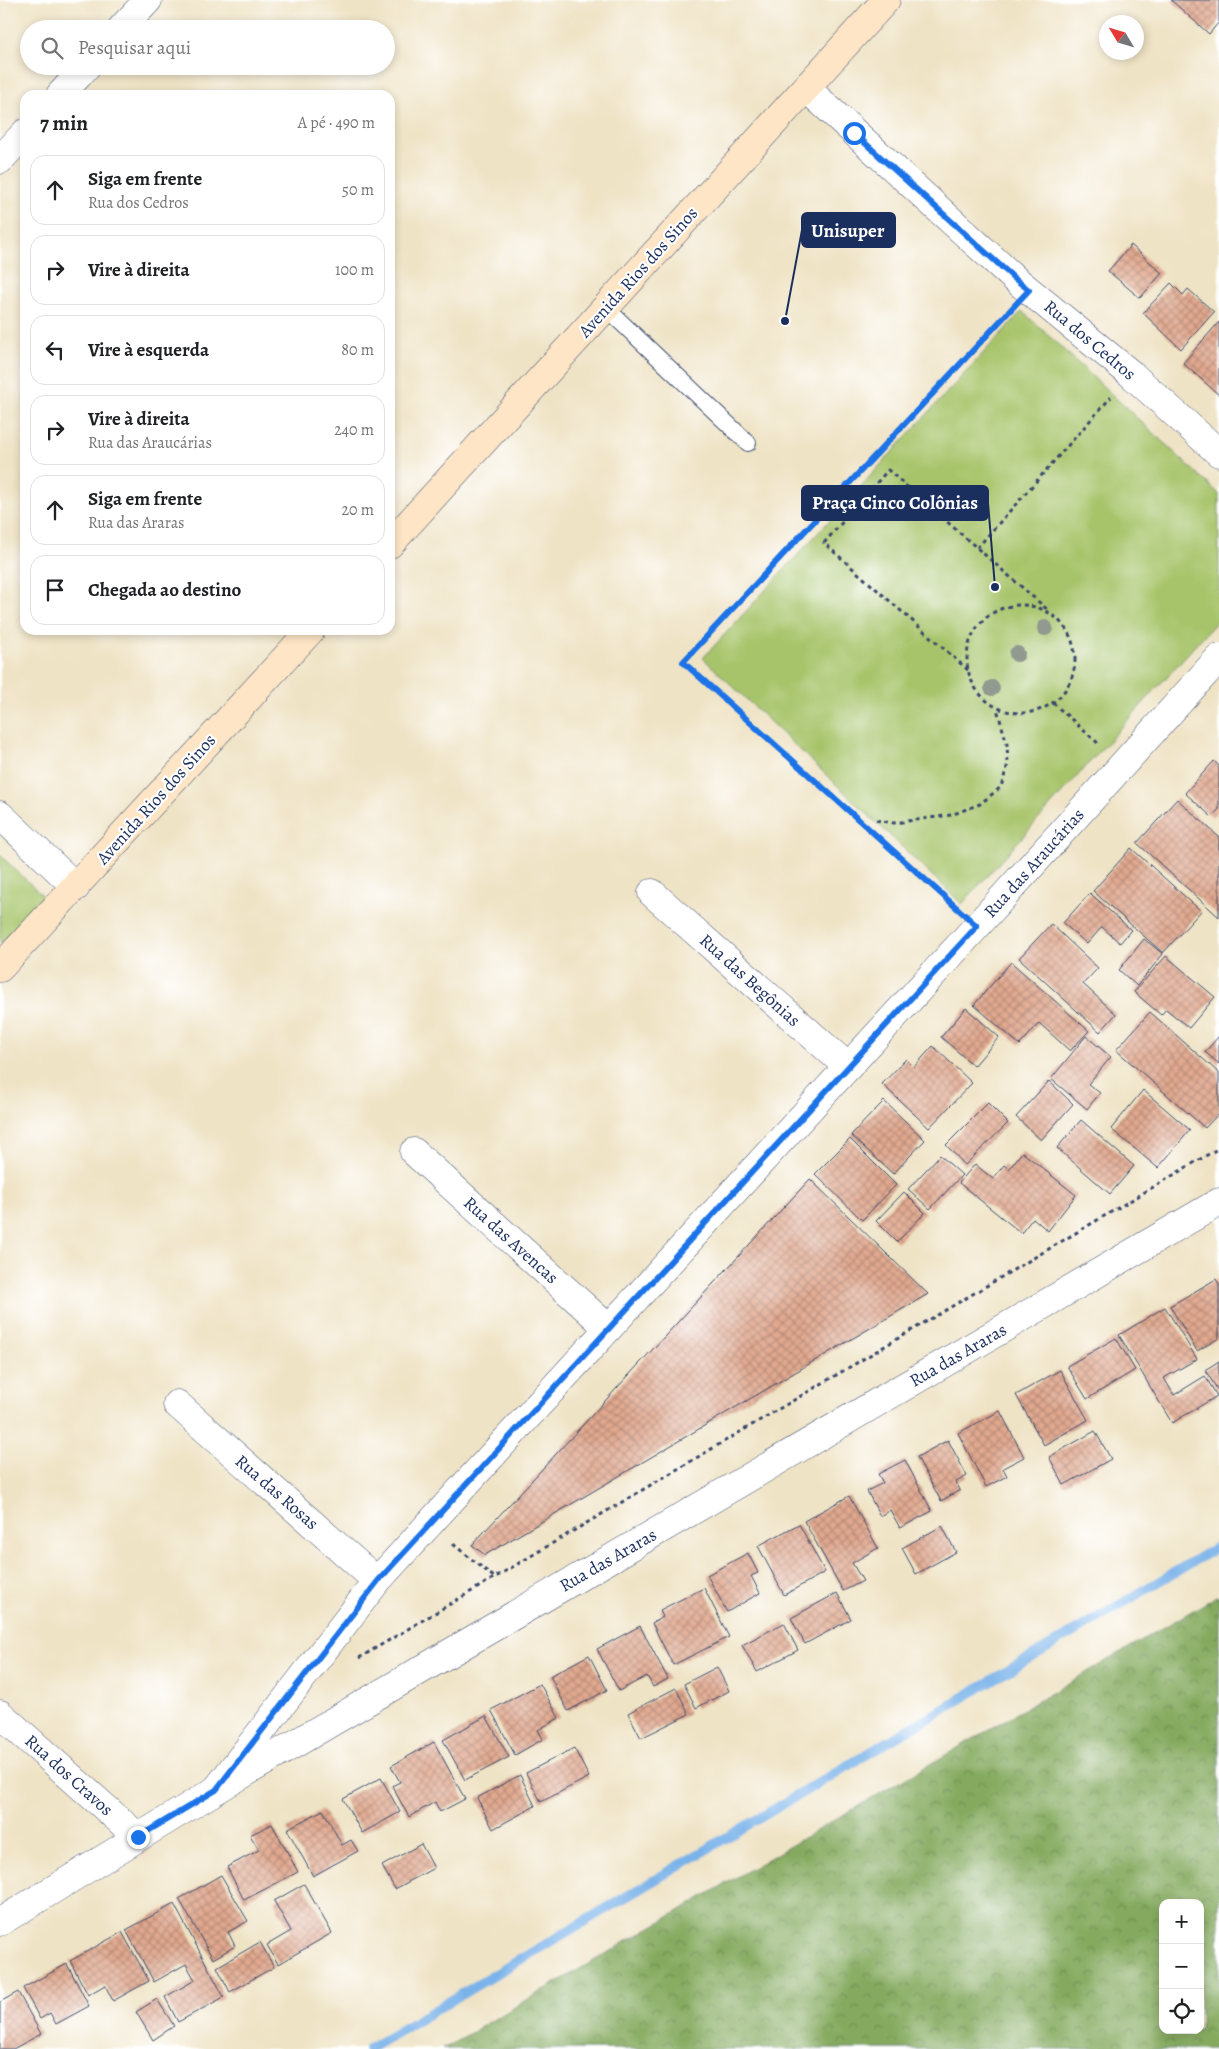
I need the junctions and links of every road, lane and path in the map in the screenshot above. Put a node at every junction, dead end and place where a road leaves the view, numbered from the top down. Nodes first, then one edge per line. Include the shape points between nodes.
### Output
1 (148, 0) edge
2 (886, 0) edge
3 (129, 20) edge
4 (79, 75) edge
5 (806, 88) junction
6 (65, 90) edge
7 (20, 138) edge
8 (0, 160) edge
9 (1029, 290) junction
10 (606, 308) junction
11 (1132, 374) junction
12 (748, 443) dead end
13 (1219, 452) edge
14 (395, 539) edge
15 (977, 548) junction
16 (1049, 611) junction
17 (306, 635) edge
18 (1219, 658) edge
19 (968, 670) junction
20 (1053, 703) junction
21 (997, 708) junction
22 (1123, 765) junction
23 (0, 815) edge
24 (876, 820) dead end
25 (76, 887) junction
26 (652, 893) dead end
27 (977, 926) junction
28 (0, 968) edge
29 (848, 1067) junction
30 (1219, 1148) edge
31 (414, 1152) dead end
32 (1219, 1202) edge
33 (608, 1328) junction
34 (177, 1404) dead end
35 (448, 1541) dead end
36 (495, 1578) junction
37 (378, 1581) junction
38 (355, 1660) dead end
39 (0, 1714) edge
40 (216, 1790) junction
41 (138, 1837) junction
42 (0, 1922) edge

1 - 3 street
2 - 5 street, Avenida Rios dos Sinos
4 - 6 street
5 - 9 street, Rua dos Cedros
5 - 10 street, Avenida Rios dos Sinos
7 - 8 street
9 - 11 street, Rua dos Cedros
9 - 27 path via 683,662
10 - 12 lane
10 - 14 street, Avenida Rios dos Sinos
11 - 13 street, Rua dos Cedros
11 - 15 path
15 - 16 path
15 - 19 path via 888,470 824,543
16 - 19 path via 1032,605 1014,605 997,610 982,621 972,635 967,652
16 - 20 path via 1063,622 1072,638 1076,656 1074,674 1066,690
17 - 25 street, Avenida Rios dos Sinos
18 - 22 street, Rua das Araucárias
19 - 21 path via 974,685
20 - 21 path via 1026,713
20 - 22 path
21 - 24 path via 1007,744 1008,764 1001,787 980,804 951,815 894,823
22 - 27 street, Rua das Araucárias
23 - 25 street
25 - 28 street, Avenida Rios dos Sinos
26 - 29 street, Rua das Begônias
27 - 29 street, Rua das Araucárias
29 - 33 street, Rua das Araucárias
30 - 36 path
31 - 33 street, Rua das Avencas
32 - 40 street, Rua das Araras
33 - 37 street, Rua das Araucárias
34 - 37 street, Rua das Rosas
35 - 36 path
36 - 38 path
37 - 40 street, Rua das Araucárias
39 - 41 street, Rua dos Cravos
40 - 41 street, Rua das Araras
41 - 42 street, Rua das Araras

